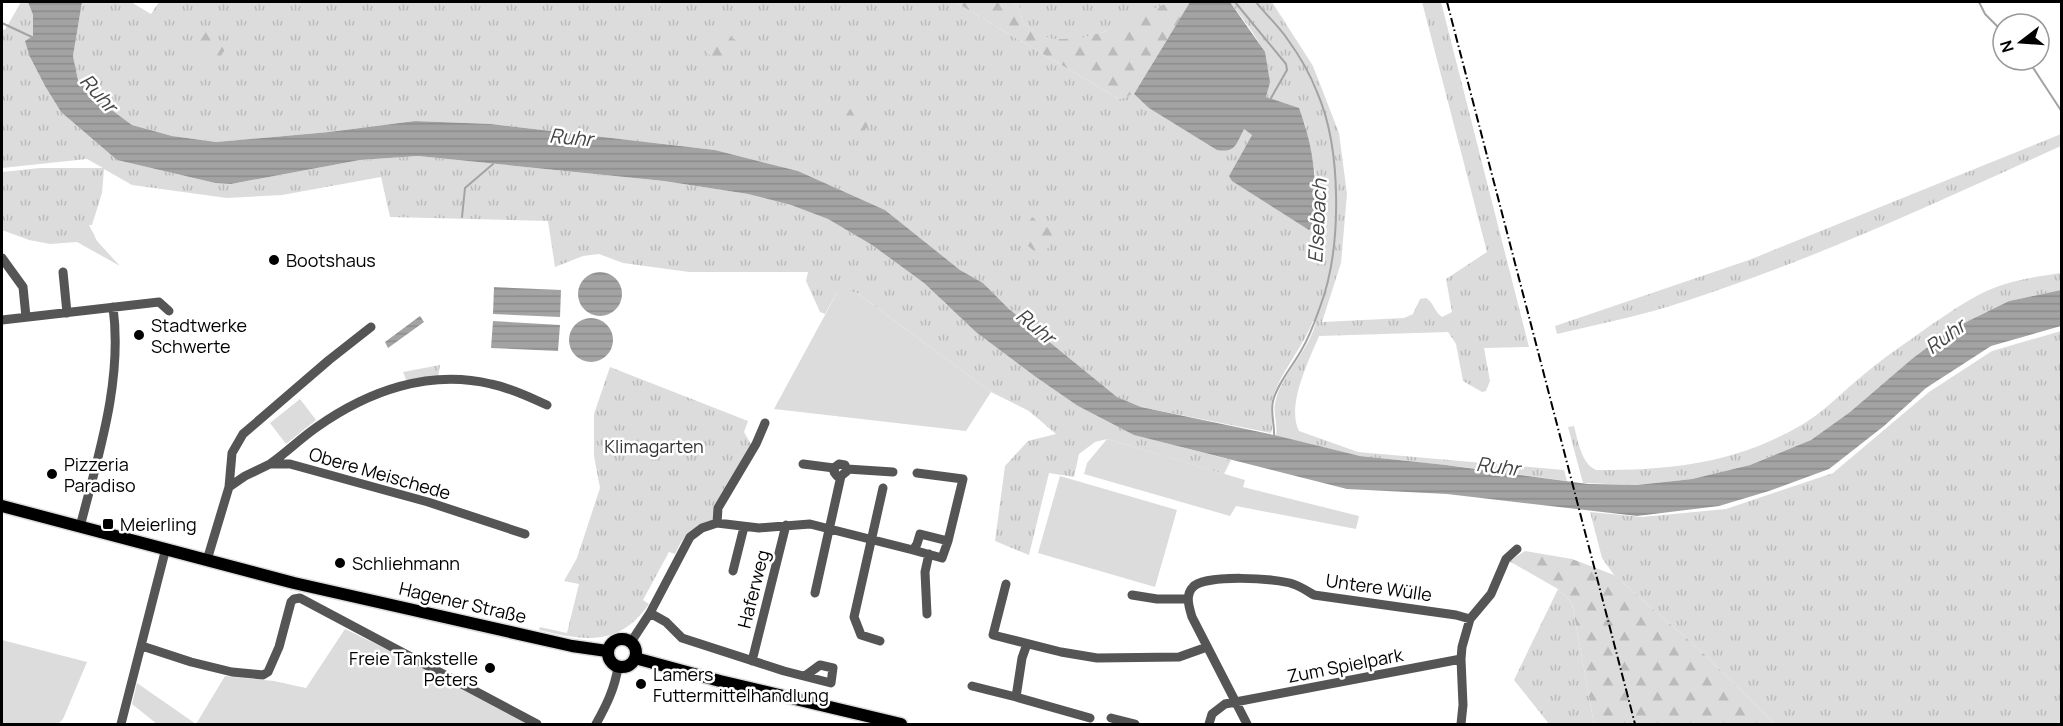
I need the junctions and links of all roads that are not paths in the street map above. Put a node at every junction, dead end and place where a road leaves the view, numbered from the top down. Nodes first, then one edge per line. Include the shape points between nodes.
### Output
1 (2, 258) edge
2 (63, 272) dead end
3 (113, 310) junction
4 (169, 311) dead end
5 (67, 313) junction
6 (26, 317) junction
7 (2, 320) edge
8 (371, 327) dead end
9 (547, 405) dead end
10 (765, 423) dead end
11 (270, 464) junction
12 (803, 465) dead end
13 (844, 472) junction
14 (893, 472) dead end
15 (917, 473) dead end
16 (229, 487) junction
17 (883, 488) dead end
18 (2, 506) edge
19 (717, 523) junction
20 (786, 525) junction
21 (81, 527) junction
22 (744, 527) junction
23 (830, 528) junction
24 (525, 534) dead end
25 (870, 539) junction
26 (948, 541) junction
27 (166, 548) junction
28 (1517, 549) dead end
29 (913, 550) junction
30 (929, 554) junction
31 (207, 560) junction
32 (733, 571) dead end
33 (1006, 584) dead end
34 (815, 593) dead end
35 (1132, 596) dead end
36 (1188, 599) junction
37 (650, 613) junction
38 (927, 614) dead end
39 (1470, 619) junction
40 (880, 641) dead end
41 (631, 642) junction
42 (1026, 644) junction
43 (142, 646) junction
44 (1207, 647) junction
45 (607, 651) junction
46 (635, 658) junction
47 (1461, 659) junction
48 (752, 661) junction
49 (618, 667) junction
50 (805, 676) dead end
51 (972, 686) dead end
52 (1016, 697) junction
53 (1236, 703) junction
54 (1090, 718) dead end
55 (1111, 718) dead end
56 (1465, 723) edge
57 (121, 724) edge
58 (537, 724) edge
59 (596, 724) edge
60 (901, 724) edge
61 (1135, 724) edge
62 (1209, 724) edge
63 (1247, 724) edge

1 - 6 street via 23,287
2 - 5 street
3 - 4 street via 159,302
3 - 5 street
3 - 21 street via 113,379
5 - 6 street
6 - 7 street
8 - 16 street via 243,434 232,453
9 - 11 street via 518,392 466,380 440,378 406,385 382,391 345,409
10 - 19 street via 751,454 717,508
11 - 16 street
11 - 24 street, Obere Meischede via 290,464 364,484
12 - 13 street via 834,468 841,463
13 - 14 street
13 - 23 street
15 - 26 street via 963,479
16 - 31 street
17 - 25 street
18 - 21 main road, Hagener Straße
19 - 22 street
19 - 37 street via 690,537
20 - 22 street
20 - 23 street
20 - 48 street, Haferweg
21 - 27 main road, Hagener Straße
22 - 32 street
23 - 25 street
23 - 34 street
25 - 29 street
25 - 40 street via 854,617 861,635
26 - 29 street via 920,534
26 - 30 street via 942,558
27 - 31 main road, Hagener Straße
27 - 43 street
28 - 39 street via 1506,559 1491,594
29 - 30 street
30 - 38 street via 925,572
31 - 45 main road, Hagener Straße via 306,586
33 - 42 street via 993,635
35 - 36 street
36 - 39 street, Untere Wülle via 1192,588 1204,580 1278,581 1314,595
36 - 44 street
37 - 41 street
37 - 48 street via 682,638
39 - 47 street
41 - 45 main road, Hagener Straße via 619,639
41 - 46 main road
42 - 44 street via 1097,658 1179,657
42 - 52 street
43 - 57 street
43 - 58 street via 232,672 263,675 279,647 291,602 300,598
44 - 53 street
45 - 49 main road
46 - 49 main road via 626,667
46 - 60 main road
47 - 53 street, Zum Spielpark
47 - 56 street
48 - 50 street
49 - 59 street via 608,702
51 - 52 street
52 - 54 street
53 - 62 street via 1218,708
53 - 63 street
55 - 61 street

